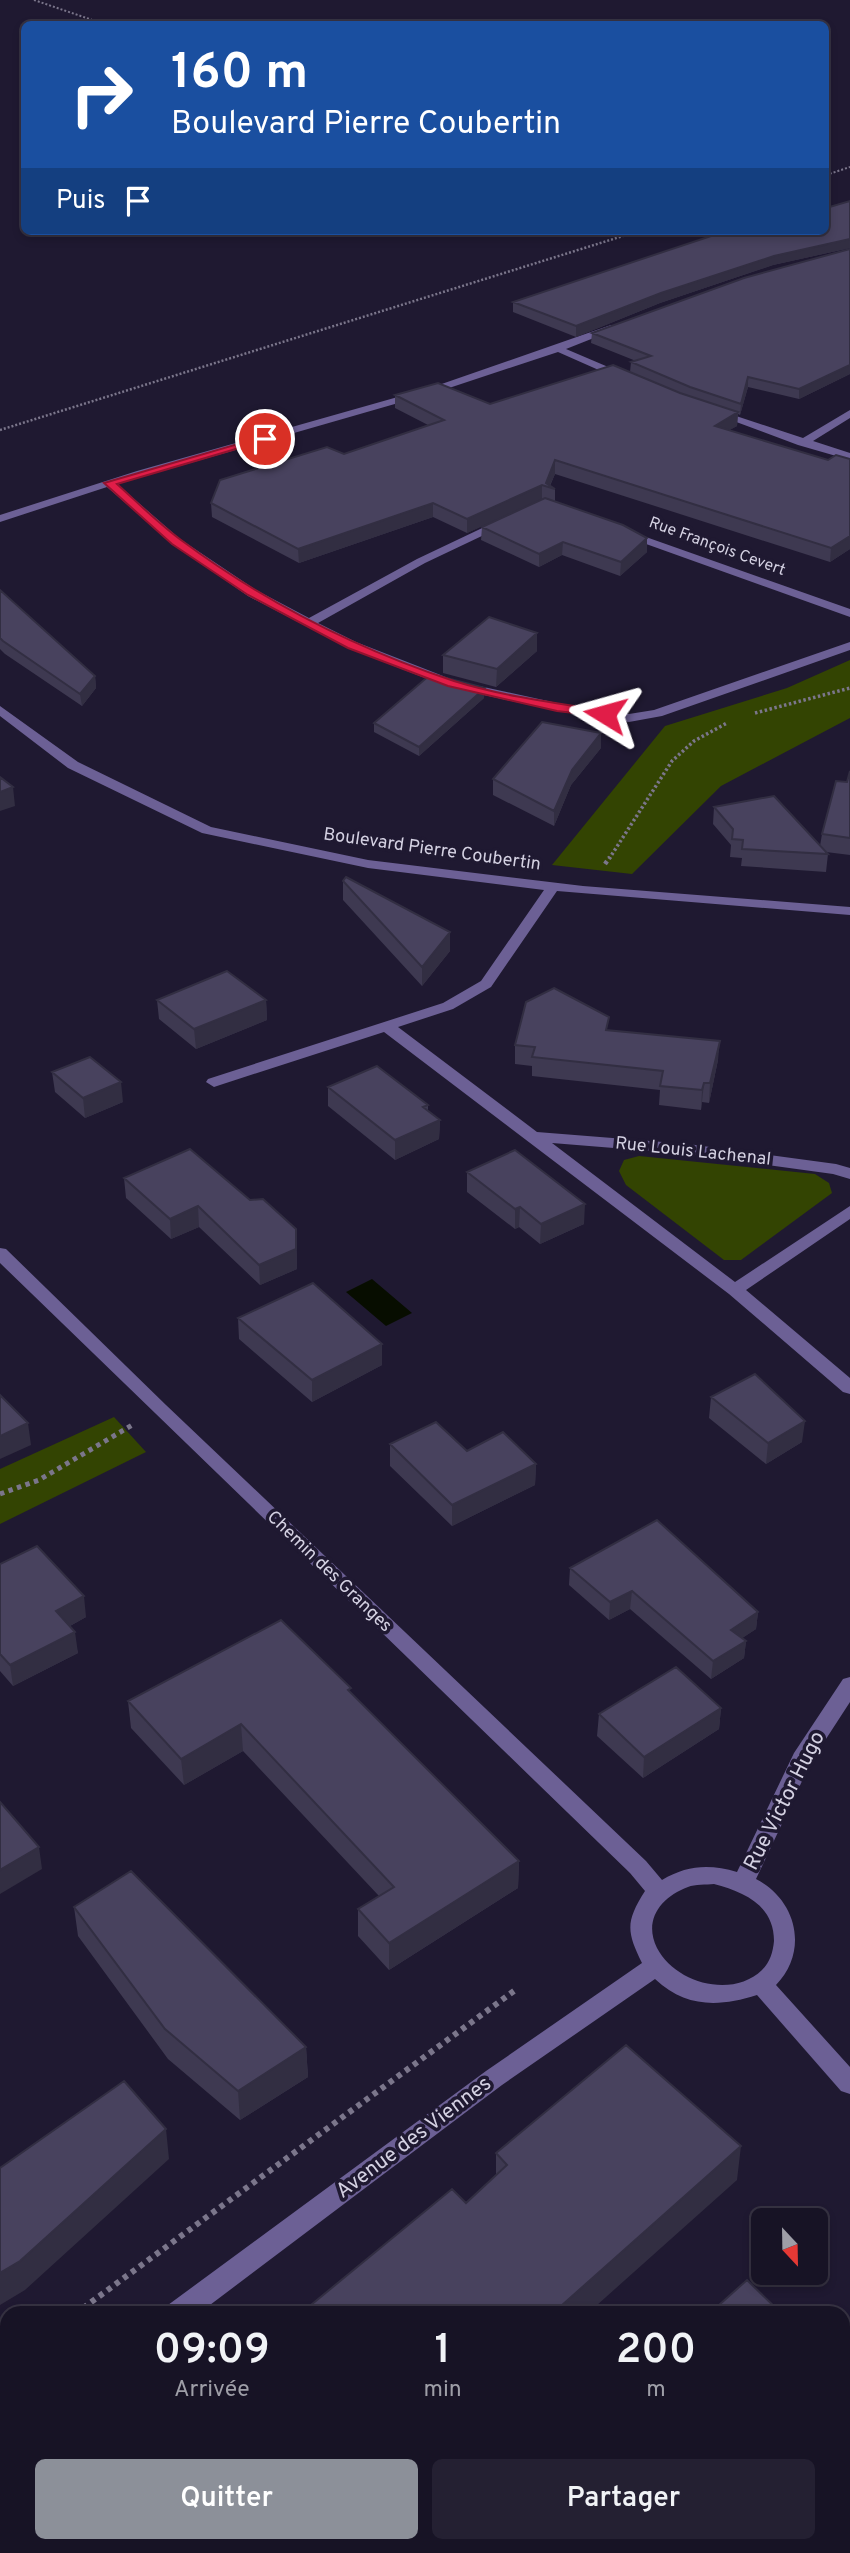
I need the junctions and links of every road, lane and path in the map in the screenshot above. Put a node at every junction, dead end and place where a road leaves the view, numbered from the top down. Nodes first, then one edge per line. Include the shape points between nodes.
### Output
1 (34, 0) edge
2 (95, 21) edge
3 (850, 167) edge
4 (829, 174) edge
5 (626, 235) edge
6 (617, 326) edge
7 (559, 349) junction
8 (639, 383) edge
9 (709, 410) edge
10 (850, 413) edge
11 (0, 429) edge
12 (802, 443) junction
13 (850, 457) edge
14 (109, 483) junction
15 (519, 515) edge
16 (0, 519) edge
17 (616, 530) edge
18 (850, 613) edge
19 (309, 623) junction
20 (850, 646) edge
21 (850, 688) edge
22 (0, 710) edge
23 (744, 716) dead end
24 (734, 720) dead end
25 (553, 887) junction
26 (596, 891) junction
27 (850, 911) edge
28 (386, 1026) junction
29 (214, 1082) dead end
30 (534, 1137) junction
31 (850, 1174) edge
32 (850, 1211) edge
33 (0, 1253) edge
34 (735, 1290) junction
35 (850, 1388) edge
36 (159, 1409) junction
37 (0, 1494) edge
38 (850, 1685) edge
39 (744, 1882) junction
40 (658, 1891) junction
41 (654, 1967) junction
42 (761, 1984) junction
43 (518, 1988) dead end
44 (850, 2084) edge
45 (86, 2306) edge
46 (188, 2306) edge

1 - 2 path
3 - 4 path
5 - 11 path
6 - 7 street
7 - 8 street
7 - 14 street via 401,401
9 - 12 street
10 - 12 street
12 - 13 street
14 - 16 street
14 - 19 street via 176,541 252,593
15 - 19 street via 421,561
17 - 18 street, Rue François Cevert
19 - 20 street via 452,684 629,718 716,694
21 - 23 path
22 - 25 street, Boulevard Pierre Coubertin via 73,765 207,830 368,864
24 - 26 path via 694,741 672,761 607,858
25 - 26 street, Boulevard Pierre Coubertin
25 - 28 street via 486,984 448,1006
26 - 27 street, Boulevard Pierre Coubertin
28 - 29 street
28 - 30 street
30 - 31 street, Rue Louis Lachenal via 688,1149 836,1168
30 - 34 street
32 - 34 street
33 - 36 street, Chemin des Granges
34 - 35 street
36 - 37 path via 38,1480
36 - 40 street, Chemin des Granges
38 - 39 street, Rue Victor Hugo via 802,1759
39 - 40 street via 713,1875 683,1878
39 - 42 street via 767,1898 783,1919 787,1943 780,1966
40 - 41 street via 645,1908 639,1928
41 - 42 street via 677,1985 705,1994 735,1994
41 - 46 street, Avenue des Viennes via 494,2078
42 - 44 street
43 - 45 path

